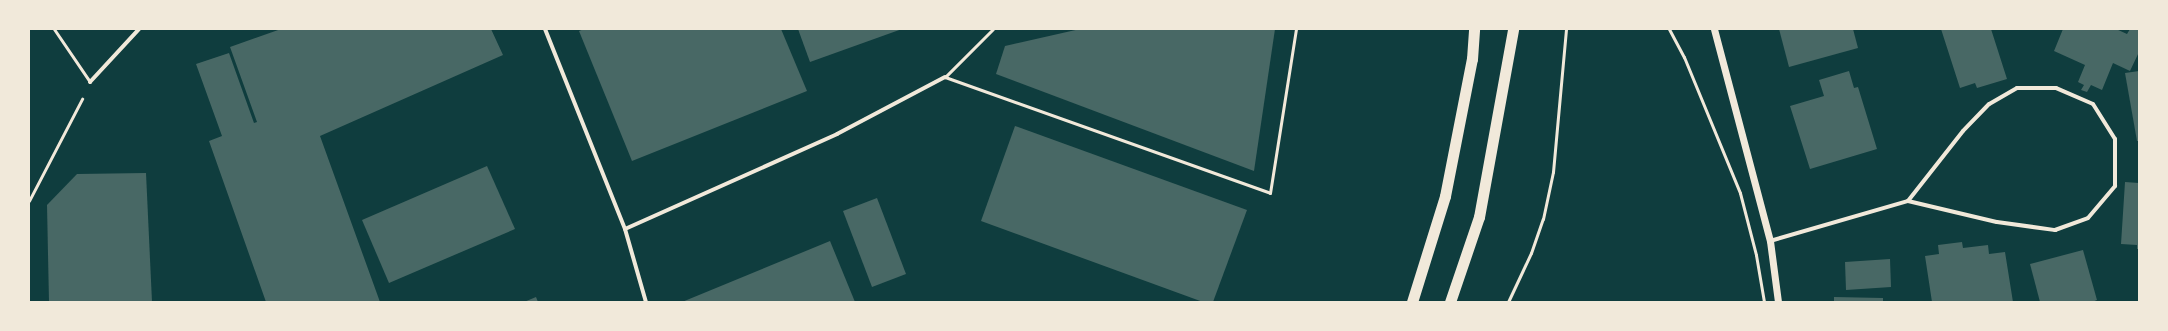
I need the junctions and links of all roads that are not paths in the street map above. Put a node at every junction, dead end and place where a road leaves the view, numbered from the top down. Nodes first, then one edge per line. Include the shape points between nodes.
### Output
1 (54, 29) edge
2 (139, 29) edge
3 (545, 29) edge
4 (993, 29) edge
5 (1296, 29) edge
6 (1474, 29) edge
7 (1513, 29) edge
8 (1566, 29) edge
9 (1669, 29) edge
10 (1714, 29) edge
11 (945, 77) junction
12 (90, 82) joint
13 (1908, 201) junction
14 (625, 228) junction
15 (1770, 241) junction
16 (646, 302) edge
17 (1412, 302) edge
18 (1450, 302) edge
19 (1508, 302) edge
20 (1764, 302) edge
21 (1778, 302) edge

1 - 12 lane
2 - 12 street
3 - 14 street
4 - 11 lane
5 - 11 lane via 1270,193
6 - 17 highway via 1472,59 1445,196
7 - 18 highway via 1479,218
8 - 19 lane via 1553,172 1543,219 1532,253
9 - 20 lane via 1684,57 1740,193 1756,255
10 - 15 street
11 - 14 street via 837,134
13 - 13 street via 1997,222 2055,230 2088,218 2115,186 2115,139 2093,104 2056,88 2017,88 1989,104 1963,131
13 - 15 street
14 - 16 street
15 - 21 street

